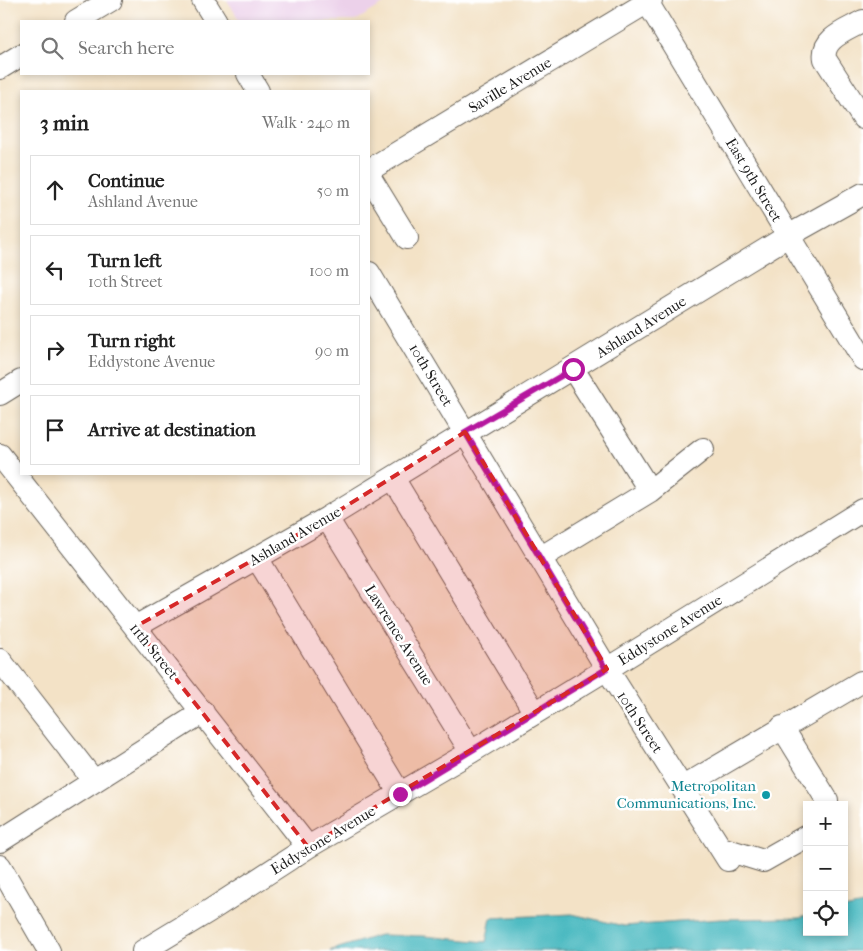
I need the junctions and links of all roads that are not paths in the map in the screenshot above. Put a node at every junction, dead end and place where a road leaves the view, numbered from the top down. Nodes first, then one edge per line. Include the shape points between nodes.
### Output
1 (111, 0) edge
2 (203, 0) edge
3 (648, 1) edge
4 (78, 20) edge
5 (215, 20) edge
6 (863, 21) edge
7 (20, 56) edge
8 (0, 68) edge
9 (249, 75) edge
10 (257, 90) edge
11 (863, 118) edge
12 (370, 169) edge
13 (370, 178) edge
14 (863, 194) edge
15 (788, 236) junction
16 (407, 238) dead end
17 (370, 275) edge
18 (863, 359) edge
19 (573, 369) junction
20 (20, 382) edge
21 (0, 394) edge
22 (465, 432) junction
23 (703, 449) dead end
24 (0, 456) edge
25 (392, 478) junction
26 (650, 491) junction
27 (863, 510) edge
28 (327, 518) junction
29 (257, 558) junction
30 (540, 558) junction
31 (135, 627) junction
32 (0, 660) edge
33 (606, 669) junction
34 (861, 682) dead end
35 (203, 712) junction
36 (535, 713) junction
37 (782, 727) junction
38 (471, 752) junction
39 (94, 781) junction
40 (683, 787) junction
41 (400, 794) junction
42 (827, 801) edge
43 (803, 838) edge
44 (0, 841) edge
45 (308, 847) junction
46 (0, 866) edge
47 (7, 897) edge
48 (157, 947) edge
49 (49, 951) edge

1 - 4 street
2 - 5 street
3 - 12 street, Saville Avenue
3 - 15 street, East 9th Street
6 - 11 street via 829,41 824,53
7 - 8 street
9 - 10 street
13 - 16 street
14 - 15 street, Ashland Avenue
15 - 18 street, East 9th Street
15 - 19 street, Ashland Avenue
17 - 22 street, 10th Street
19 - 22 street, Ashland Avenue
19 - 26 street
20 - 21 street
22 - 25 street, Ashland Avenue
22 - 30 street, 10th Street
23 - 26 street
24 - 31 street, 11th Street
25 - 28 street, Ashland Avenue
25 - 36 street
26 - 30 street
27 - 33 street, Eddystone Avenue
28 - 29 street, Ashland Avenue
28 - 38 street, Lawrence Avenue
29 - 31 street, Ashland Avenue
29 - 41 street
30 - 33 street, 10th Street
31 - 35 street, 11th Street
32 - 39 street
33 - 36 street, Eddystone Avenue
33 - 40 street, 10th Street
34 - 37 street
35 - 39 street
35 - 45 street, 11th Street
36 - 38 street, Eddystone Avenue
37 - 40 street
37 - 42 street
38 - 41 street, Eddystone Avenue
39 - 44 street
40 - 43 street, 10th Street via 724,854 763,861
41 - 45 street, Eddystone Avenue
45 - 48 street, Eddystone Avenue
46 - 47 street
47 - 49 street

